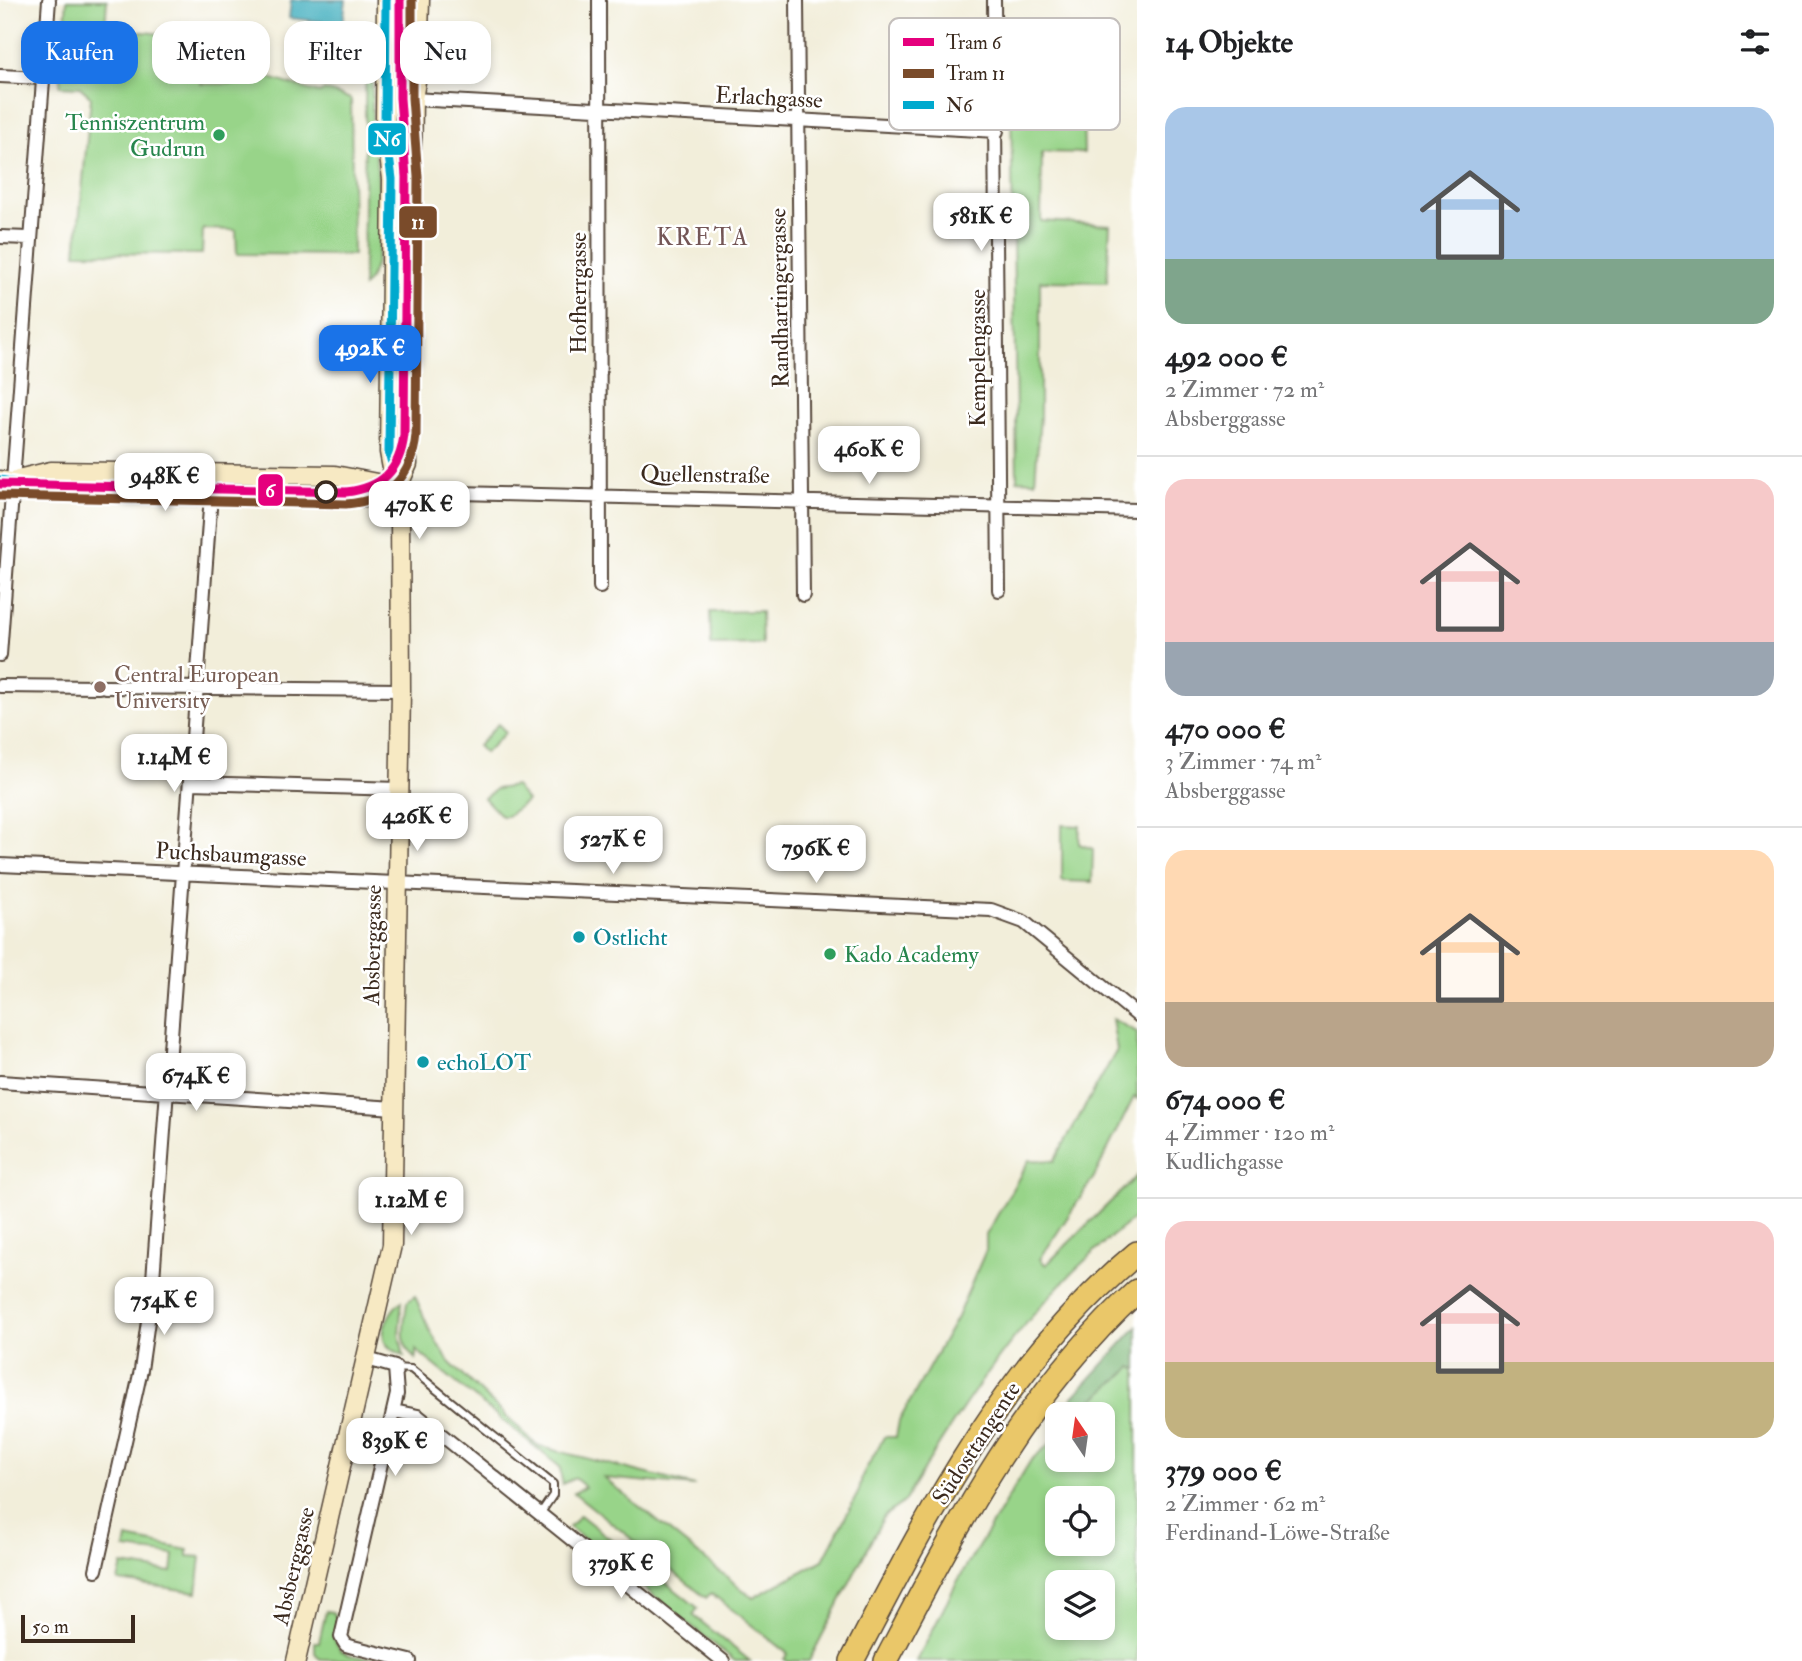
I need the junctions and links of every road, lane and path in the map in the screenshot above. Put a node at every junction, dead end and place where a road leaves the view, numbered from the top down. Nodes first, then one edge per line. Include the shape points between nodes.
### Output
1 (49, 0) edge
2 (386, 0) edge
3 (397, 0) edge
4 (420, 0) edge
5 (599, 0) edge
6 (797, 0) edge
7 (994, 0) edge
8 (994, 18) edge
9 (47, 21) edge
10 (0, 76) edge
11 (21, 77) edge
12 (41, 84) edge
13 (413, 99) junction
14 (598, 108) junction
15 (799, 120) junction
16 (889, 125) edge
17 (978, 130) edge
18 (996, 131) joint
19 (0, 237) edge
20 (29, 238) junction
21 (7, 481) edge
22 (398, 487) junction
23 (211, 495) junction
24 (599, 496) junction
25 (803, 501) junction
26 (999, 506) junction
27 (1137, 510) edge
28 (600, 587) dead end
29 (999, 590) dead end
30 (803, 595) dead end
31 (0, 655) edge
32 (0, 686) edge
33 (197, 688) junction
34 (401, 690) junction
35 (191, 783) junction
36 (399, 789) junction
37 (0, 865) edge
38 (185, 872) junction
39 (398, 884) junction
40 (1137, 1015) edge
41 (0, 1082) edge
42 (168, 1094) junction
43 (395, 1108) junction
44 (1137, 1253) edge
45 (1137, 1292) edge
46 (367, 1359) junction
47 (395, 1367) junction
48 (394, 1410) junction
49 (540, 1514) junction
50 (96, 1570) dead end
51 (296, 1661) edge
52 (410, 1661) edge
53 (723, 1661) edge
54 (852, 1661) edge
55 (886, 1661) edge

1 - 9 street
2 - 22 street, Absberggasse via 385,125 392,179 389,452
3 - 22 lane, Absberggasse via 403,192
4 - 13 street, Absberggasse
5 - 14 street, Hofherrgasse
6 - 15 street, Randhartingergasse
7 - 8 street, Kempelengasse
10 - 11 street
12 - 20 street
13 - 14 street, Erlachgasse
13 - 22 street, Absberggasse via 408,464
14 - 15 street, Erlachgasse
14 - 24 street, Hofherrgasse
15 - 16 street, Erlachgasse
15 - 25 street, Randhartingergasse
17 - 18 street, Erlachgasse
18 - 26 street, Kempelengasse
19 - 20 street
20 - 21 street
21 - 22 street, Quellenstraße via 51,471 335,475
21 - 23 street, Quellenstraße via 58,490
21 - 31 street
22 - 23 street, Quellenstraße via 365,498
22 - 24 street, Quellenstraße via 420,492
22 - 34 street, Absberggasse
23 - 33 street
24 - 25 street, Quellenstraße
24 - 28 street, Hofherrgasse
25 - 26 street, Quellenstraße
25 - 30 street, Randhartingergasse
26 - 27 street, Quellenstraße
26 - 29 street, Kempelengasse
32 - 33 street
33 - 34 street
33 - 35 street
34 - 36 street, Absberggasse
35 - 36 street
35 - 38 street
36 - 39 street, Absberggasse
37 - 38 street, Puchsbaumgasse
38 - 39 street, Puchsbaumgasse
38 - 42 street
39 - 40 street, Puchsbaumgasse via 990,910 1024,922
39 - 43 street, Absberggasse
41 - 42 street
42 - 43 street
42 - 50 street via 147,1338
43 - 46 street, Absberggasse via 392,1244
44 - 54 highway, Südosttangente via 1054,1333 984,1425 939,1497
45 - 55 highway, Südosttangente via 1079,1350 1014,1435 966,1511
46 - 47 street
46 - 51 street, Absberggasse
47 - 48 street
47 - 49 lane via 411,1369 553,1483 553,1495
48 - 49 street via 418,1416
48 - 52 street via 342,1640
49 - 53 street

